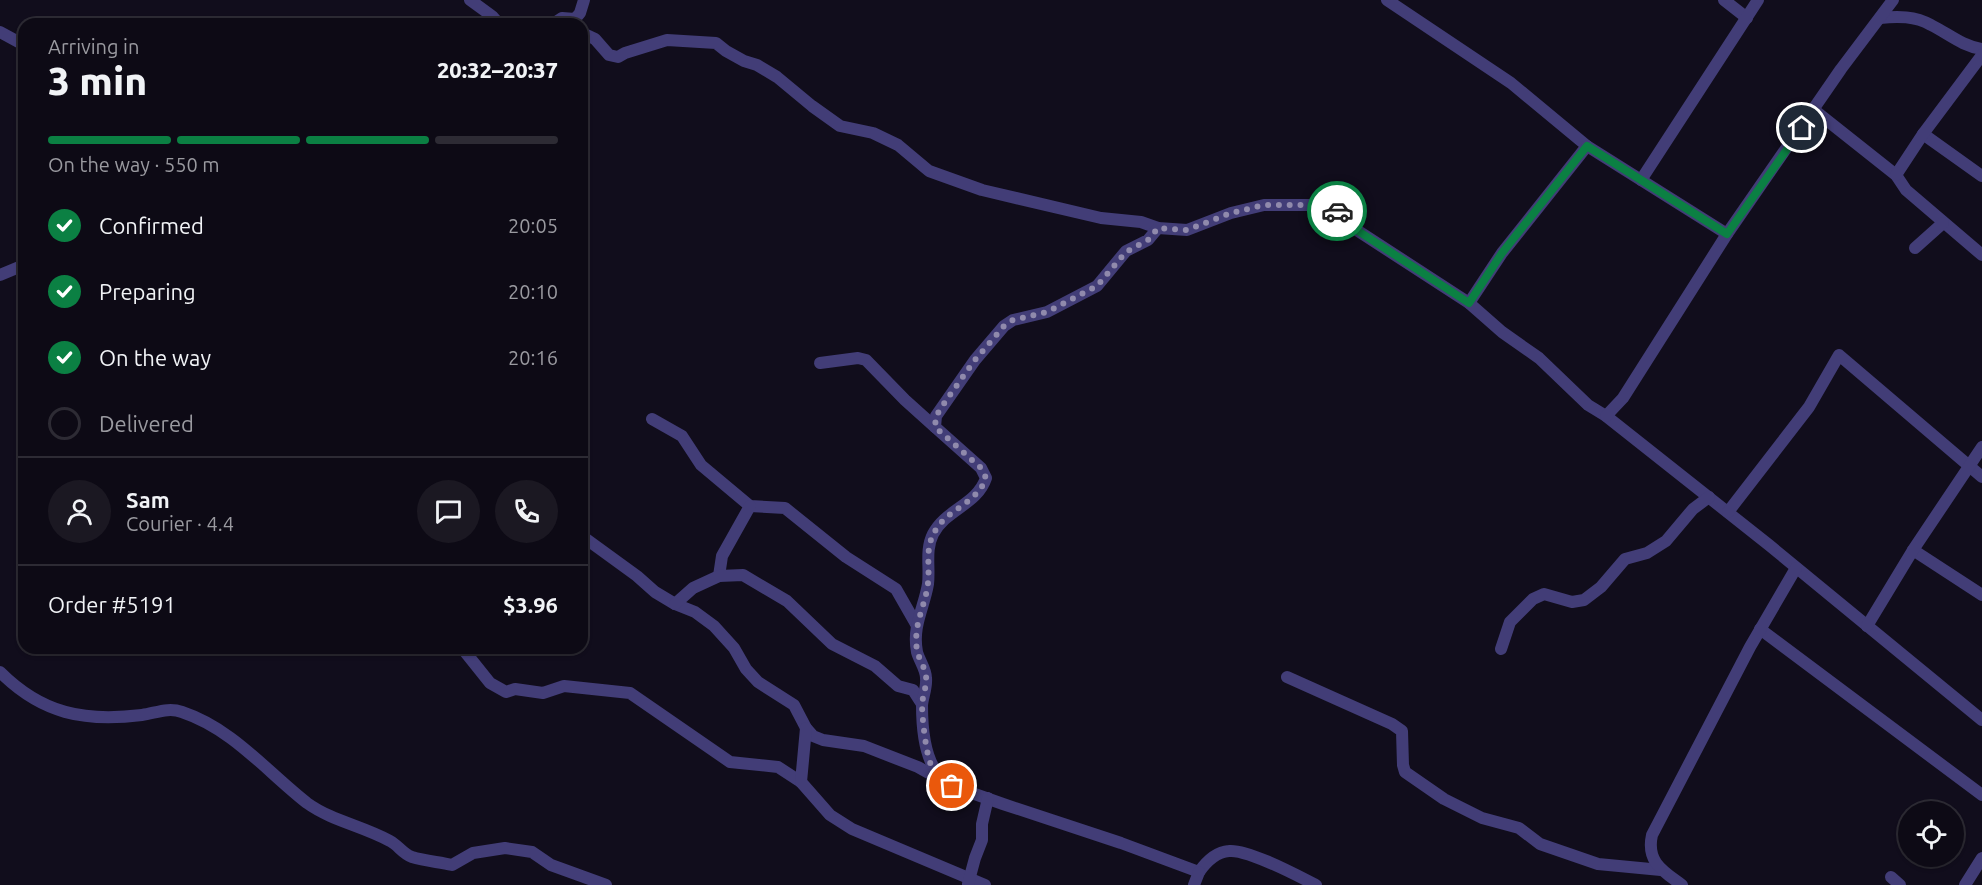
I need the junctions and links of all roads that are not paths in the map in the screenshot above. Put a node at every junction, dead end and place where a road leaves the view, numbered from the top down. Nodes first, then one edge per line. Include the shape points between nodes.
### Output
1 (470, 0) edge
2 (584, 0) edge
3 (1387, 0) edge
4 (1724, 0) edge
5 (1758, 0) edge
6 (1893, 0) edge
7 (494, 18) edge
8 (576, 18) edge
9 (1747, 18) junction
10 (1880, 18) junction
11 (588, 36) edge
12 (4, 37) edge
13 (18, 43) edge
14 (1982, 50) edge
15 (1982, 55) edge
16 (1814, 110) junction
17 (1923, 134) junction
18 (1587, 146) junction
19 (1896, 175) junction
20 (1982, 176) edge
21 (1641, 180) junction
22 (1943, 223) junction
23 (1158, 228) junction
24 (1727, 234) junction
25 (1915, 248) dead end
26 (1982, 255) edge
27 (18, 268) edge
28 (0, 275) edge
29 (1469, 303) junction
30 (820, 363) dead end
31 (1606, 416) junction
32 (652, 419) dead end
33 (935, 427) junction
34 (1982, 447) edge
35 (1968, 466) junction
36 (1982, 477) edge
37 (1709, 497) junction
38 (750, 506) junction
39 (1728, 512) junction
40 (588, 540) edge
41 (1913, 550) junction
42 (1796, 568) junction
43 (718, 576) junction
44 (1982, 595) edge
45 (675, 604) junction
46 (916, 624) junction
47 (1867, 626) junction
48 (1760, 629) junction
49 (1501, 649) dead end
50 (467, 654) edge
51 (0, 672) edge
52 (1287, 677) dead end
53 (922, 704) junction
54 (1982, 720) edge
55 (806, 728) junction
56 (942, 779) junction
57 (801, 782) junction
58 (1982, 795) edge
59 (988, 798) junction
60 (1982, 858) edge
61 (1661, 870) junction
62 (1199, 872) junction
63 (968, 882) edge
64 (606, 885) edge
65 (985, 885) edge
66 (1194, 885) edge
67 (1316, 885) edge
68 (1682, 885) edge
69 (1965, 885) edge

1 - 7 street
2 - 8 street
3 - 18 street via 1511,83
4 - 9 street
5 - 9 street
6 - 10 street
9 - 21 street
10 - 14 street via 1917,19 1960,44
10 - 16 street
11 - 23 street via 609,55 618,57 668,40 716,43 777,77 840,126 898,145 929,171 982,190 1050,207
12 - 13 street
15 - 17 street
16 - 19 street
16 - 24 street
17 - 19 street
17 - 20 street
18 - 21 street
18 - 29 street via 1502,253
19 - 22 street via 1906,190
21 - 24 street
22 - 25 street
22 - 26 street
23 - 29 street via 1187,230 1264,205 1331,205 1352,227
23 - 33 street via 1148,240 1126,252 1097,286 1047,312 1004,326 947,399 936,416
24 - 31 street via 1633,383
27 - 28 street
29 - 31 street
30 - 33 street via 866,360
31 - 37 street
32 - 38 street via 682,436 701,465
33 - 46 street via 981,468 986,478 974,498 945,518 934,533 928,550 928,584
34 - 35 street
35 - 36 street
35 - 39 street via 1839,355 1809,407
35 - 41 street
37 - 39 street
37 - 49 street via 1693,509 1666,541 1647,553 1625,559 1584,600 1572,602 1544,594 1533,599 1510,622
38 - 43 street via 722,556
38 - 46 street via 785,508 846,557 896,589
39 - 42 street
40 - 45 street
41 - 44 street
41 - 47 street
42 - 47 street
42 - 48 street
43 - 45 street via 693,588
43 - 53 street via 743,575 787,601 832,644 875,666 898,686 913,690
45 - 55 street via 714,626 758,682 794,705
46 - 53 street via 917,651 927,677
47 - 54 street
48 - 58 street
48 - 61 street via 1652,835 1649,847
50 - 57 street via 490,683 506,692 515,688 543,693 564,686 630,693 730,762 778,767
51 - 64 street via 14,686 52,709 92,718 168,710 193,716 228,735 310,804 329,816 391,841 409,856 452,865 473,853 505,848 531,852 551,865
52 - 61 street via 1402,730 1405,772 1444,799 1482,818 1519,828 1540,844 1598,864
53 - 56 street via 931,766
55 - 56 street via 823,740 864,746
55 - 57 street
56 - 59 street
57 - 63 street via 830,815 852,830
59 - 62 street
59 - 63 street via 982,840
60 - 69 street
61 - 68 street
62 - 66 street
62 - 67 street via 1213,857 1240,852
63 - 65 street

